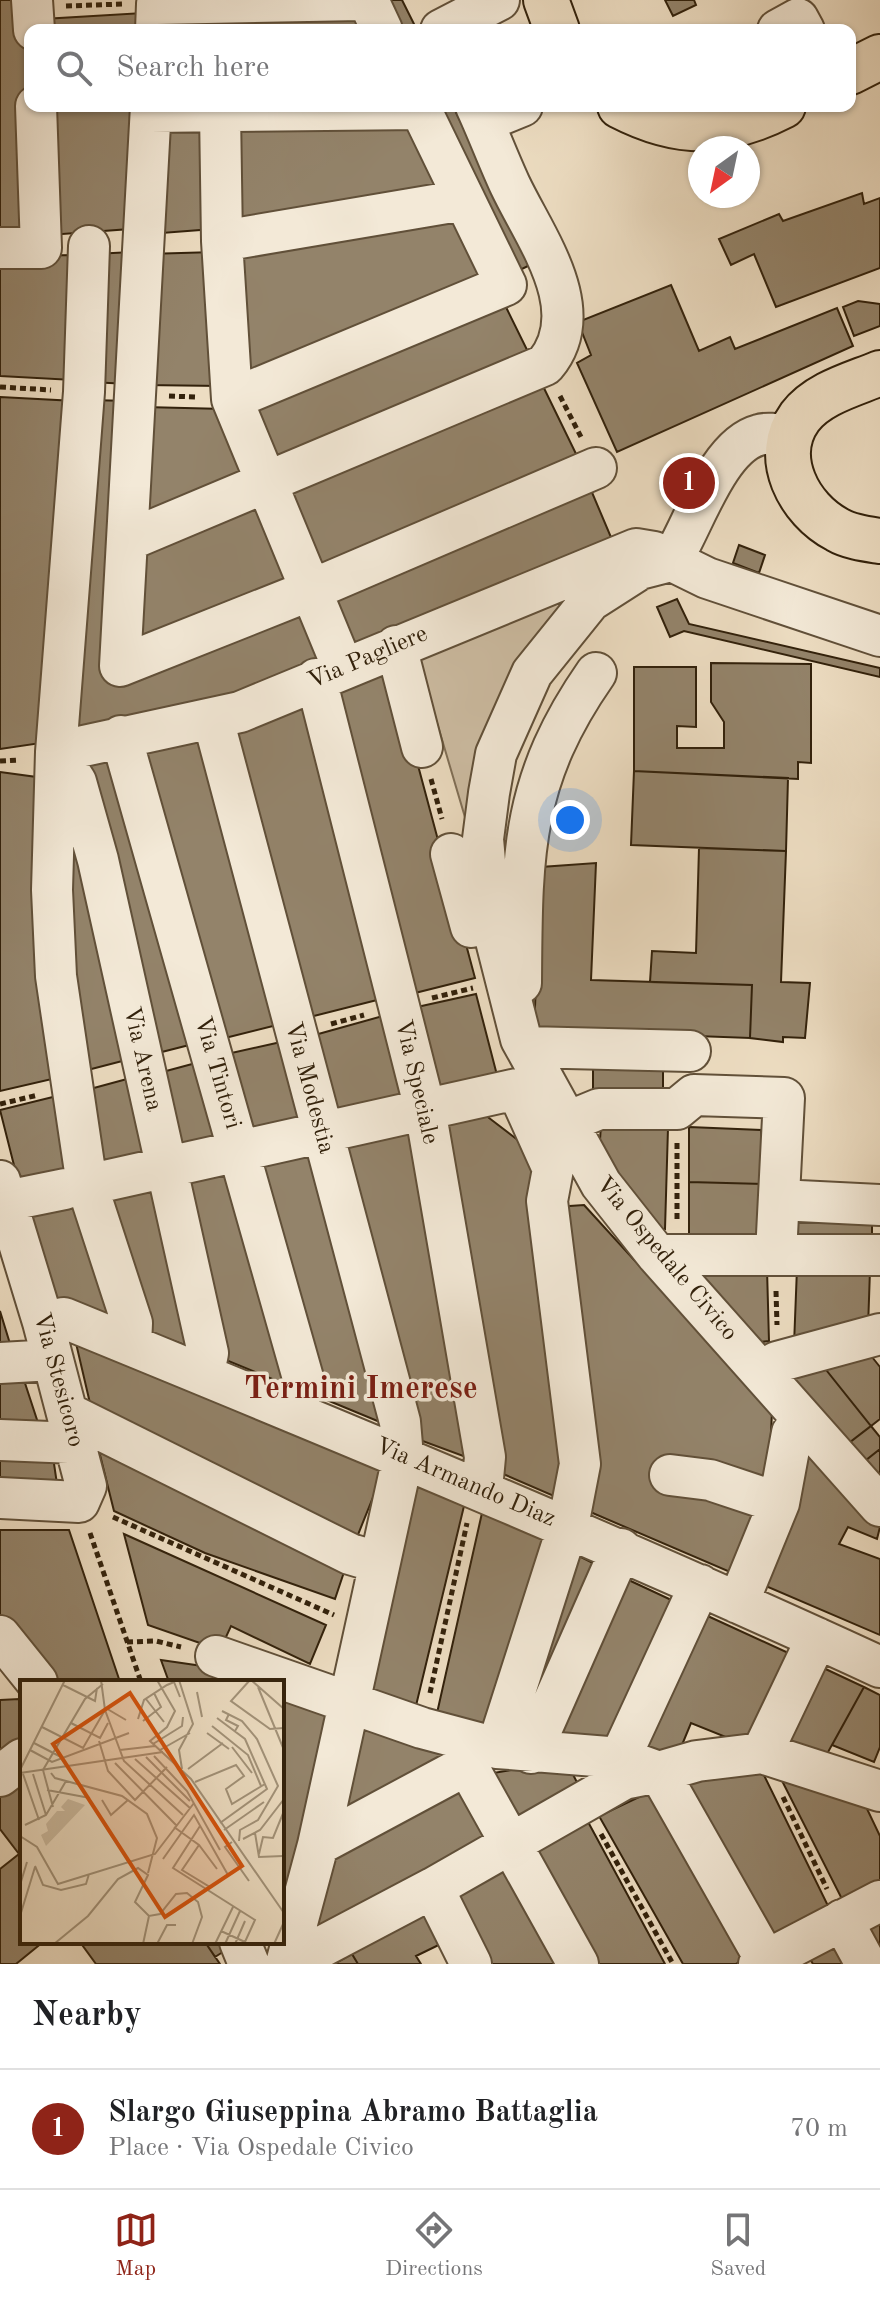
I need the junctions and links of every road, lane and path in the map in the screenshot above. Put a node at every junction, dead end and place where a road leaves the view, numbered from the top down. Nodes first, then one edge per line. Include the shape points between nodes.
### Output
1 (361, 0) edge
2 (368, 0) edge
3 (425, 0) edge
4 (499, 0) edge
5 (546, 0) edge
6 (33, 12) edge
7 (156, 17) edge
8 (379, 24) edge
9 (437, 24) edge
10 (452, 24) edge
11 (555, 24) edge
12 (880, 57) edge
13 (856, 69) edge
14 (36, 112) edge
15 (151, 112) edge
16 (220, 112) edge
17 (422, 112) edge
18 (634, 112) edge
19 (772, 112) edge
20 (480, 114) edge
21 (464, 200) junction
22 (222, 241) junction
23 (89, 246) dead end
24 (0, 248) edge
25 (880, 373) edge
26 (232, 399) junction
27 (791, 436) junction
28 (596, 468) dead end
29 (267, 482) junction
30 (129, 540) junction
31 (880, 541) edge
32 (671, 561) junction
33 (311, 590) junction
34 (880, 636) edge
35 (396, 646) junction
36 (596, 673) dead end
37 (330, 674) junction
38 (213, 719) junction
39 (121, 736) junction
40 (422, 747) joint
41 (56, 752) junction
42 (451, 854) joint
43 (504, 980) junction
44 (524, 1043) junction
45 (690, 1051) dead end
46 (425, 1109) junction
47 (677, 1109) junction
48 (565, 1123) junction
49 (321, 1132) junction
50 (239, 1151) junction
51 (167, 1167) junction
52 (553, 1169) junction
53 (76, 1187) junction
54 (3, 1191) edge
55 (779, 1200) junction
56 (880, 1205) edge
57 (776, 1254) junction
58 (880, 1255) edge
59 (671, 1264) junction
60 (43, 1322) junction
61 (875, 1343) edge
62 (131, 1345) junction
63 (53, 1360) junction
64 (0, 1363) edge
65 (769, 1367) junction
66 (204, 1373) junction
67 (297, 1412) junction
68 (803, 1422) junction
69 (71, 1428) junction
70 (0, 1440) edge
71 (403, 1457) junction
72 (670, 1475) dead end
73 (0, 1498) edge
74 (79, 1502) junction
75 (476, 1502) junction
76 (779, 1503) junction
77 (880, 1506) edge
78 (568, 1526) junction
79 (621, 1549) junction
80 (377, 1562) junction
81 (700, 1585) junction
82 (738, 1603) junction
83 (364, 1627) junction
84 (0, 1636) edge
85 (817, 1638) junction
86 (127, 1642) junction
87 (216, 1656) joint
88 (880, 1667) edge
89 (22, 1680) edge
90 (140, 1680) edge
91 (348, 1701) junction
92 (422, 1728) junction
93 (514, 1751) junction
94 (762, 1753) junction
95 (620, 1758) junction
96 (20, 1761) edge
97 (659, 1772) junction
98 (0, 1776) edge
99 (874, 1798) edge
100 (583, 1802) junction
101 (509, 1844) junction
102 (318, 1845) junction
103 (433, 1888) junction
104 (880, 1901) edge
105 (842, 1920) junction
106 (241, 1944) edge
107 (764, 1963) edge
108 (249, 1964) edge
109 (287, 1964) edge
110 (471, 1964) edge
111 (578, 1964) edge
112 (673, 1964) edge
113 (866, 1964) edge

1 - 7 street
2 - 8 street
3 - 9 street
4 - 10 street
5 - 11 main road
6 - 7 path
12 - 13 main road
14 - 24 street via 41,248
15 - 30 street
16 - 22 street, Via Speciale
17 - 21 street
18 - 19 main road via 669,127 712,129 755,121
20 - 29 street via 558,282 560,348 545,365
21 - 22 street
21 - 26 street via 506,285
22 - 26 street, Via Speciale
23 - 41 street via 84,392
25 - 27 main road via 814,403
26 - 29 street, Via Speciale
27 - 31 main road via 790,476 801,496 839,531
27 - 32 street via 759,435 733,453 707,488
28 - 33 street
29 - 30 street
29 - 33 street, Via Speciale
30 - 33 street via 120,666
32 - 34 street, Via Pagliere
32 - 35 street, Via Pagliere via 636,549
32 - 43 street, Via Ospedale Civico via 616,582 569,623 532,673 496,754 483,839 490,917
33 - 37 street, Via Speciale
35 - 37 street, Via Pagliere
35 - 40 street
36 - 44 street via 559,729 535,797 522,866
37 - 38 street, Via Pagliere
37 - 46 street, Via Speciale
38 - 39 street, Via Pagliere
38 - 49 street, Via Modestia
39 - 41 street, Via Pagliere
39 - 50 street, Via Tintori
40 - 42 path
41 - 51 street, Via Arena via 76,782 98,860
41 - 53 street via 52,890
42 - 43 street via 486,985
43 - 44 street, Via Ospedale Civico
44 - 45 street
44 - 48 street, Via Ospedale Civico
46 - 49 street
46 - 52 street via 517,1089
46 - 75 street, Via Speciale via 485,1457
47 - 48 street via 599,1109
47 - 55 street via 694,1095 784,1098
47 - 59 path
48 - 59 street, Via Ospedale Civico via 601,1184
49 - 50 street
49 - 71 street, Via Modestia via 400,1422
50 - 51 street
50 - 67 street, Via Tintori via 303,1378
51 - 53 street
51 - 66 street, Via Arena via 208,1353
52 - 59 street via 586,1195 662,1278 676,1284
52 - 78 street via 547,1201 580,1464
53 - 54 street
53 - 62 street via 132,1323
54 - 60 street, Via Stesicoro
55 - 56 street
55 - 57 street
57 - 58 street
57 - 59 street
57 - 65 path
59 - 65 street, Via Ospedale Civico
60 - 62 street, Via Armando Diaz via 64,1318
60 - 63 street, Via Stesicoro
61 - 65 street
62 - 66 street, Via Armando Diaz
63 - 64 street
63 - 69 street, Via Stesicoro
65 - 68 street, Via Ospedale Civico
66 - 67 street, Via Armando Diaz
67 - 71 street, Via Armando Diaz
68 - 76 street via 787,1449
68 - 77 street, Via Ospedale Civico
69 - 70 street
69 - 74 street, Via Stesicoro via 86,1486
69 - 80 street
71 - 75 street, Via Armando Diaz
71 - 80 street
72 - 76 street via 710,1480
73 - 74 street
74 - 83 path
74 - 86 path
75 - 78 street, Via Armando Diaz
75 - 92 path
76 - 82 street
78 - 79 street, Via Armando Diaz
78 - 93 street
79 - 81 street, Via Armando Diaz
79 - 93 street
80 - 83 street
81 - 82 street, Via Armando Diaz
81 - 95 street
82 - 85 street, Via Armando Diaz
83 - 91 street
84 - 89 street
85 - 88 street, Via Armando Diaz
85 - 94 street
86 - 87 path via 156,1641
86 - 90 path
87 - 91 street
91 - 92 street
91 - 102 street
92 - 93 street
93 - 95 street
94 - 97 street
94 - 99 street
94 - 105 path
95 - 97 street
96 - 98 street
97 - 100 street via 624,1779
97 - 107 street
100 - 101 street
100 - 112 path
101 - 102 street via 467,1765
101 - 103 street
101 - 111 street
102 - 109 street
103 - 109 street
103 - 110 street
104 - 105 street
105 - 107 street
105 - 113 street
106 - 108 street

